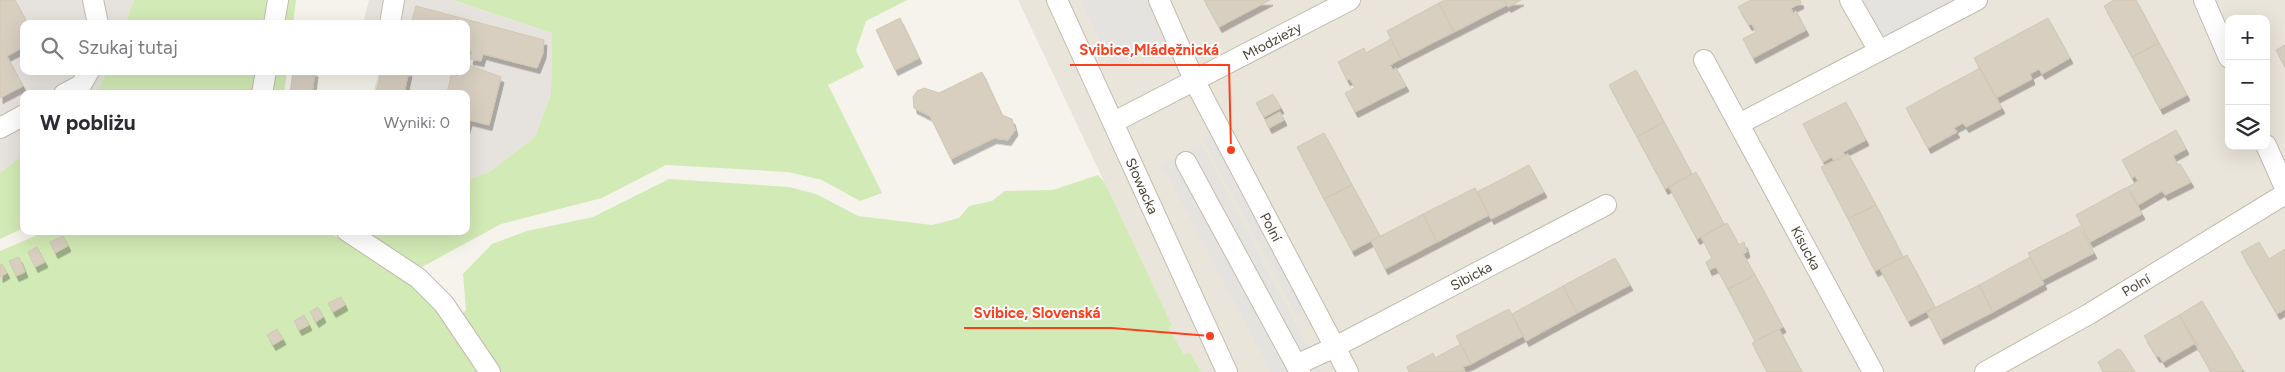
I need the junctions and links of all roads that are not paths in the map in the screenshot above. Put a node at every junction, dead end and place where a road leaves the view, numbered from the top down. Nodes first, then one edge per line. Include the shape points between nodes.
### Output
1 (93, 0) edge
2 (278, 0) edge
3 (394, 0) edge
4 (1057, 0) edge
5 (1159, 0) edge
6 (1350, 0) edge
7 (1850, 0) edge
8 (1977, 0) edge
9 (2204, 0) edge
10 (97, 20) edge
11 (275, 20) edge
12 (391, 20) edge
13 (2225, 49) edge
14 (1879, 51) junction
15 (1704, 60) dead end
16 (86, 75) edge
17 (265, 75) edge
18 (1195, 82) junction
19 (71, 90) edge
20 (263, 90) edge
21 (20, 117) edge
22 (1114, 122) junction
23 (1739, 124) junction
24 (0, 128) edge
25 (2268, 150) edge
26 (1186, 162) dead end
27 (2285, 188) edge
28 (2285, 194) edge
29 (1606, 205) dead end
30 (353, 235) edge
31 (1335, 347) junction
32 (1298, 368) edge
33 (490, 372) edge
34 (1227, 372) edge
35 (1348, 372) edge
36 (1873, 372) edge
37 (1985, 372) edge

1 - 10 street
2 - 11 street
3 - 12 street
4 - 22 street, Słowacka
5 - 18 street, Polní
6 - 18 street, Młodzieży
7 - 14 street
8 - 14 street
9 - 13 street
14 - 23 street
15 - 23 street, Kisucka
16 - 19 street via 80,85
17 - 20 street
18 - 22 street, Młodzieży
18 - 31 street, Polní
21 - 24 street
22 - 34 street, Słowacka
23 - 36 street, Kisucka
25 - 27 street
26 - 32 street
28 - 37 street, Polní via 2088,314
29 - 31 street, Sibicka
30 - 33 street via 425,285 444,304
31 - 32 street, Sibicka
31 - 35 street, Polní

